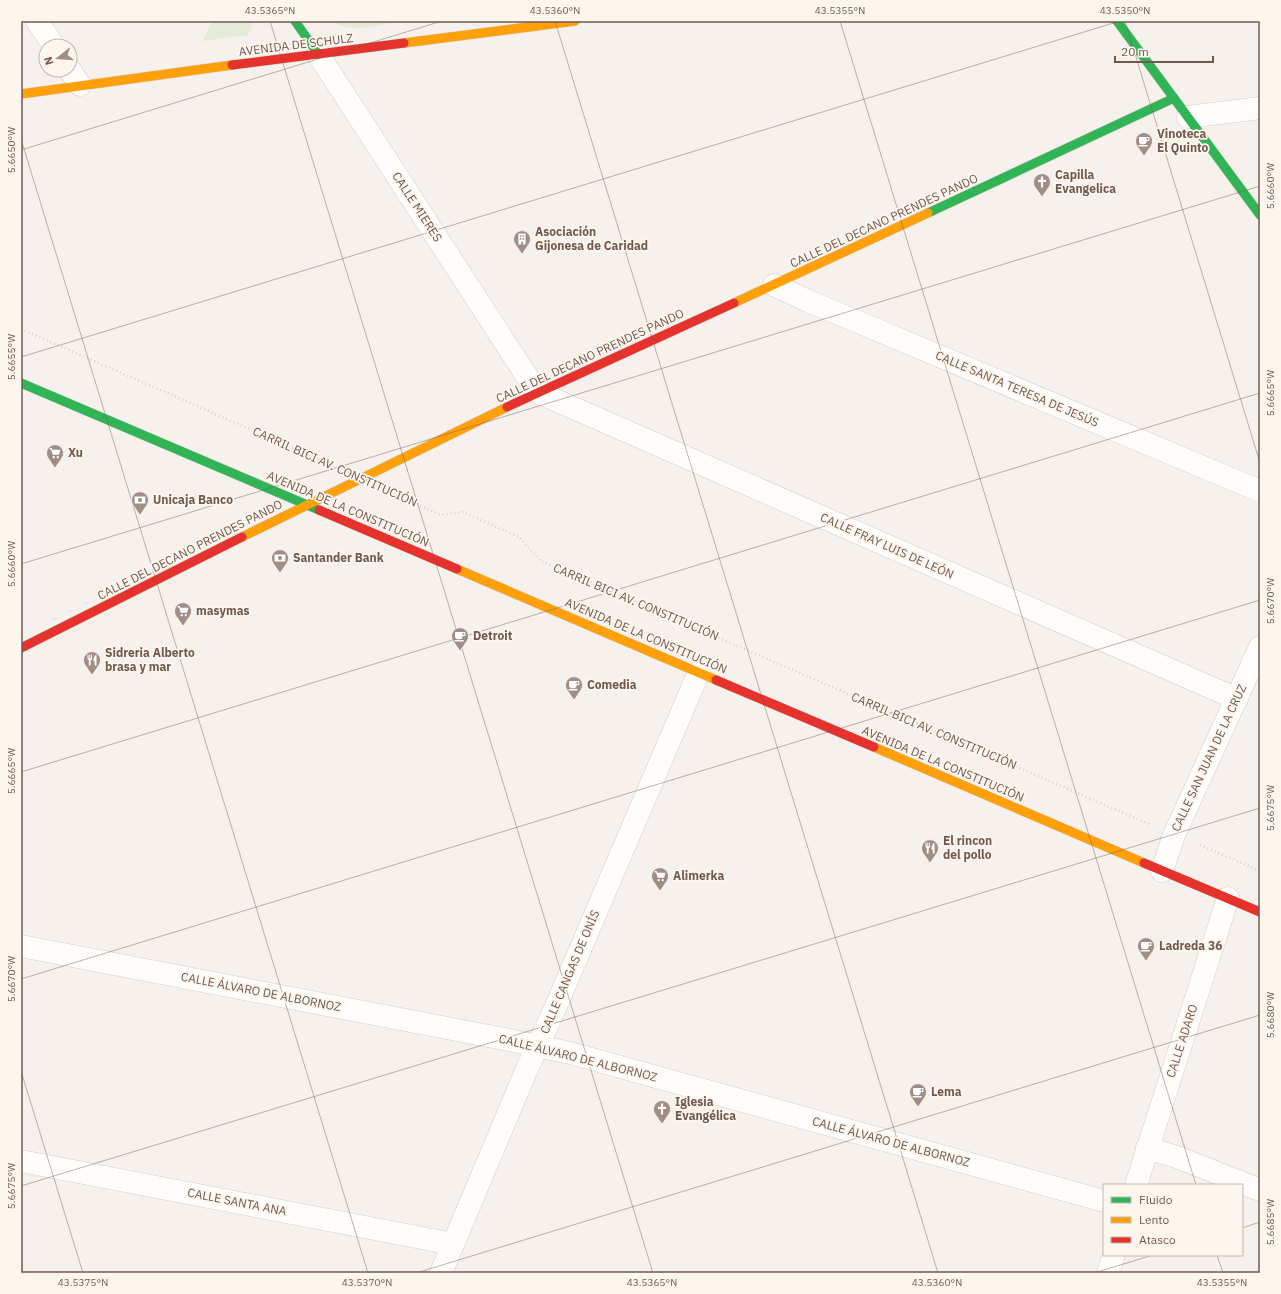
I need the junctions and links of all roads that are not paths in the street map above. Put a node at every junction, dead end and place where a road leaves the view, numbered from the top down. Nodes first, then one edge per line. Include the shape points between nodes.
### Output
1 (37, 21) edge
2 (295, 21) edge
3 (575, 21) edge
4 (1118, 21) edge
5 (49, 38) edge
6 (318, 54) junction
7 (75, 78) edge
8 (78, 78) edge
9 (21, 94) edge
10 (1174, 98) junction
11 (1260, 108) edge
12 (1188, 117) junction
13 (1260, 215) edge
14 (774, 285) junction
15 (21, 383) edge
16 (537, 392) junction
17 (1260, 491) edge
18 (307, 505) junction
19 (1260, 647) edge
20 (21, 648) edge
21 (699, 672) junction
22 (1236, 700) junction
23 (1162, 871) junction
24 (1228, 898) junction
25 (1260, 912) edge
26 (21, 946) edge
27 (538, 1046) junction
28 (1147, 1148) junction
29 (21, 1161) edge
30 (1136, 1184) edge
31 (1260, 1190) edge
32 (1103, 1201) edge
33 (453, 1244) junction
34 (1114, 1256) edge
35 (441, 1273) edge
36 (1108, 1273) edge

1 - 5 street
2 - 6 street, CALLE MIERES
3 - 6 street, AVENIDA DE SCHULZ
4 - 10 street
6 - 8 street, AVENIDA DE SCHULZ
6 - 16 street, CALLE MIERES
7 - 9 street, AVENIDA DE SCHULZ
10 - 12 street
10 - 14 street, CALLE DEL DECANO PRENDES PANDO
11 - 12 street
12 - 13 street
14 - 16 street, CALLE DEL DECANO PRENDES PANDO
14 - 17 street, CALLE SANTA TERESA DE JESÚS
15 - 18 street, AVENIDA DE LA CONSTITUCIÓN
16 - 18 street, CALLE DEL DECANO PRENDES PANDO
16 - 22 street, CALLE FRAY LUIS DE LEÓN
18 - 20 street, CALLE DEL DECANO PRENDES PANDO
18 - 21 street, AVENIDA DE LA CONSTITUCIÓN
19 - 22 street, CALLE SAN JUAN DE LA CRUZ
21 - 23 street, AVENIDA DE LA CONSTITUCIÓN
21 - 27 street, CALLE CANGAS DE ONÍS
22 - 23 street, CALLE SAN JUAN DE LA CRUZ via 1174,835
23 - 24 street, AVENIDA DE LA CONSTITUCIÓN
24 - 25 street, AVENIDA DE LA CONSTITUCIÓN
24 - 28 street, CALLE ADARO
26 - 27 street, CALLE ÁLVARO DE ALBORNOZ
27 - 32 street, CALLE ÁLVARO DE ALBORNOZ
27 - 33 street, CALLE CANGAS DE ONÍS
28 - 30 street, CALLE ADARO
28 - 31 street via 1177,1157
29 - 33 street, CALLE SANTA ANA
33 - 35 street, CALLE CANGAS DE ONÍS
34 - 36 street

